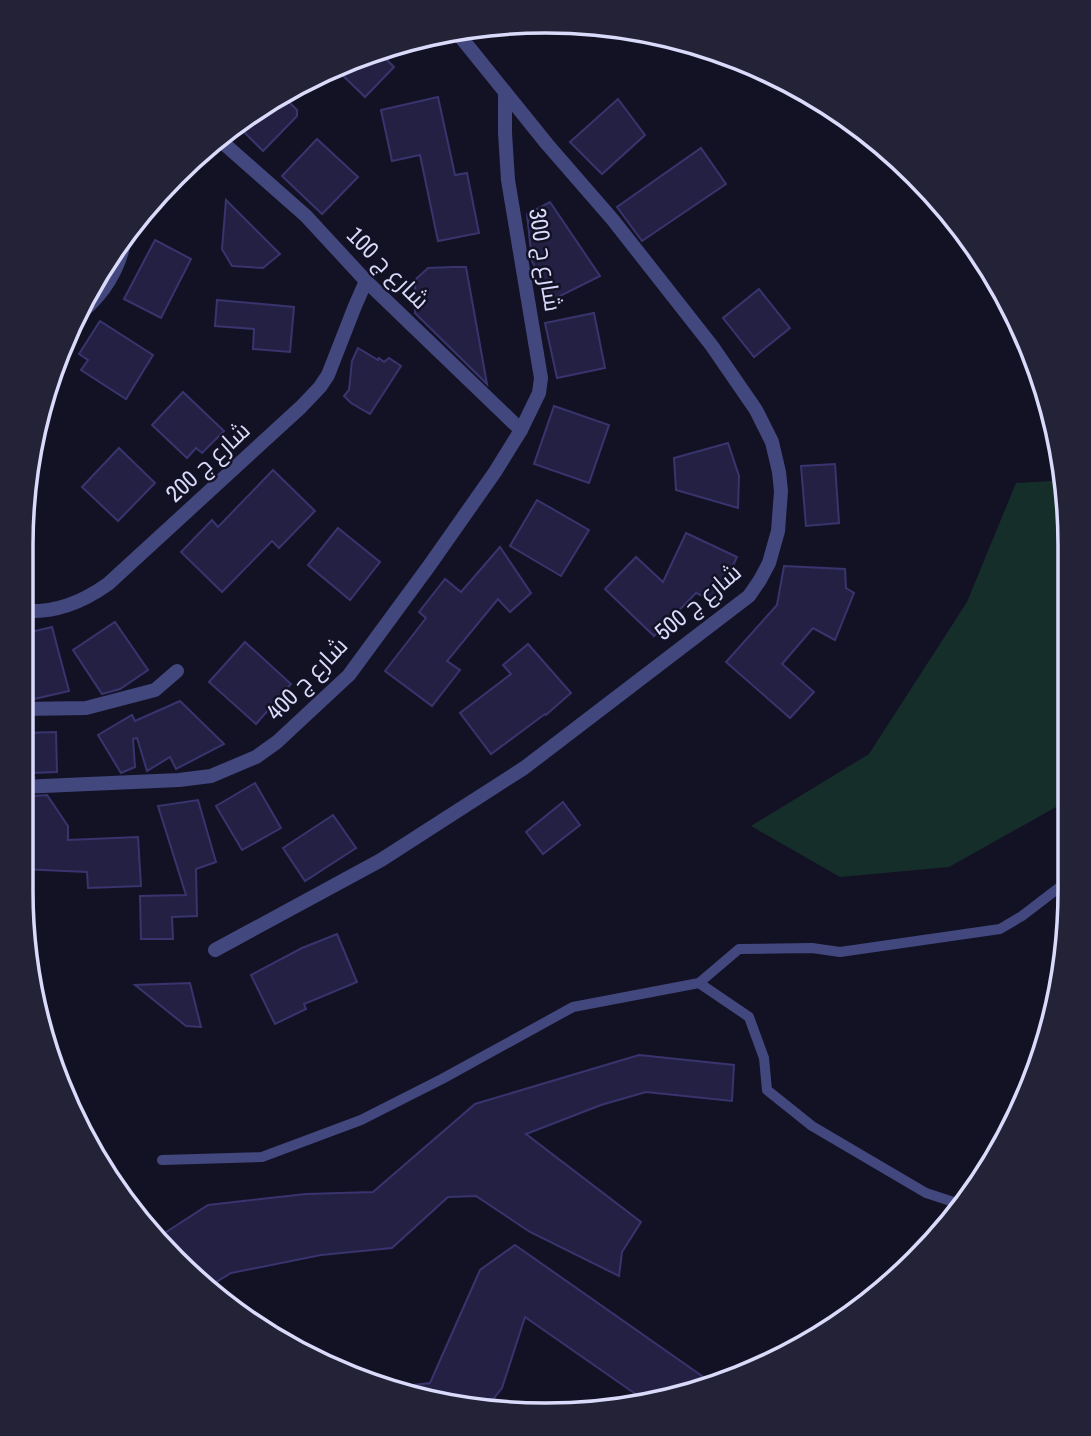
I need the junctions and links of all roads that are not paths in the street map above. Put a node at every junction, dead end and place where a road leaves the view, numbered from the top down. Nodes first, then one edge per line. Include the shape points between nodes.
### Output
1 (463, 40) edge
2 (505, 92) junction
3 (226, 145) edge
4 (118, 264) edge
5 (366, 281) junction
6 (99, 294) edge
7 (520, 430) junction
8 (33, 612) edge
9 (177, 671) dead end
10 (33, 709) edge
11 (33, 786) edge
12 (1058, 888) edge
13 (215, 950) dead end
14 (699, 983) junction
15 (162, 1160) dead end
16 (952, 1202) edge

1 - 2 street, شارع ج 500
2 - 7 street, شارع ج 300 via 509,180 541,379
2 - 13 street, شارع ج 500 via 621,230 756,410 772,442 779,472 781,514 775,547 749,596 524,768 382,860
3 - 5 street, شارع ج 100 via 306,216
4 - 6 street
5 - 7 street, شارع ج 100
5 - 8 street, شارع ج 200 via 328,375 302,407 101,589 64,607
7 - 11 street, شارع ج 400 via 488,482 349,675 266,750 211,776
9 - 10 street via 155,690 99,705
12 - 14 lane via 1000,929 840,952 740,950
14 - 15 lane via 573,1007 361,1120 262,1157
14 - 16 lane via 749,1017 764,1058 767,1090 812,1126 926,1193

